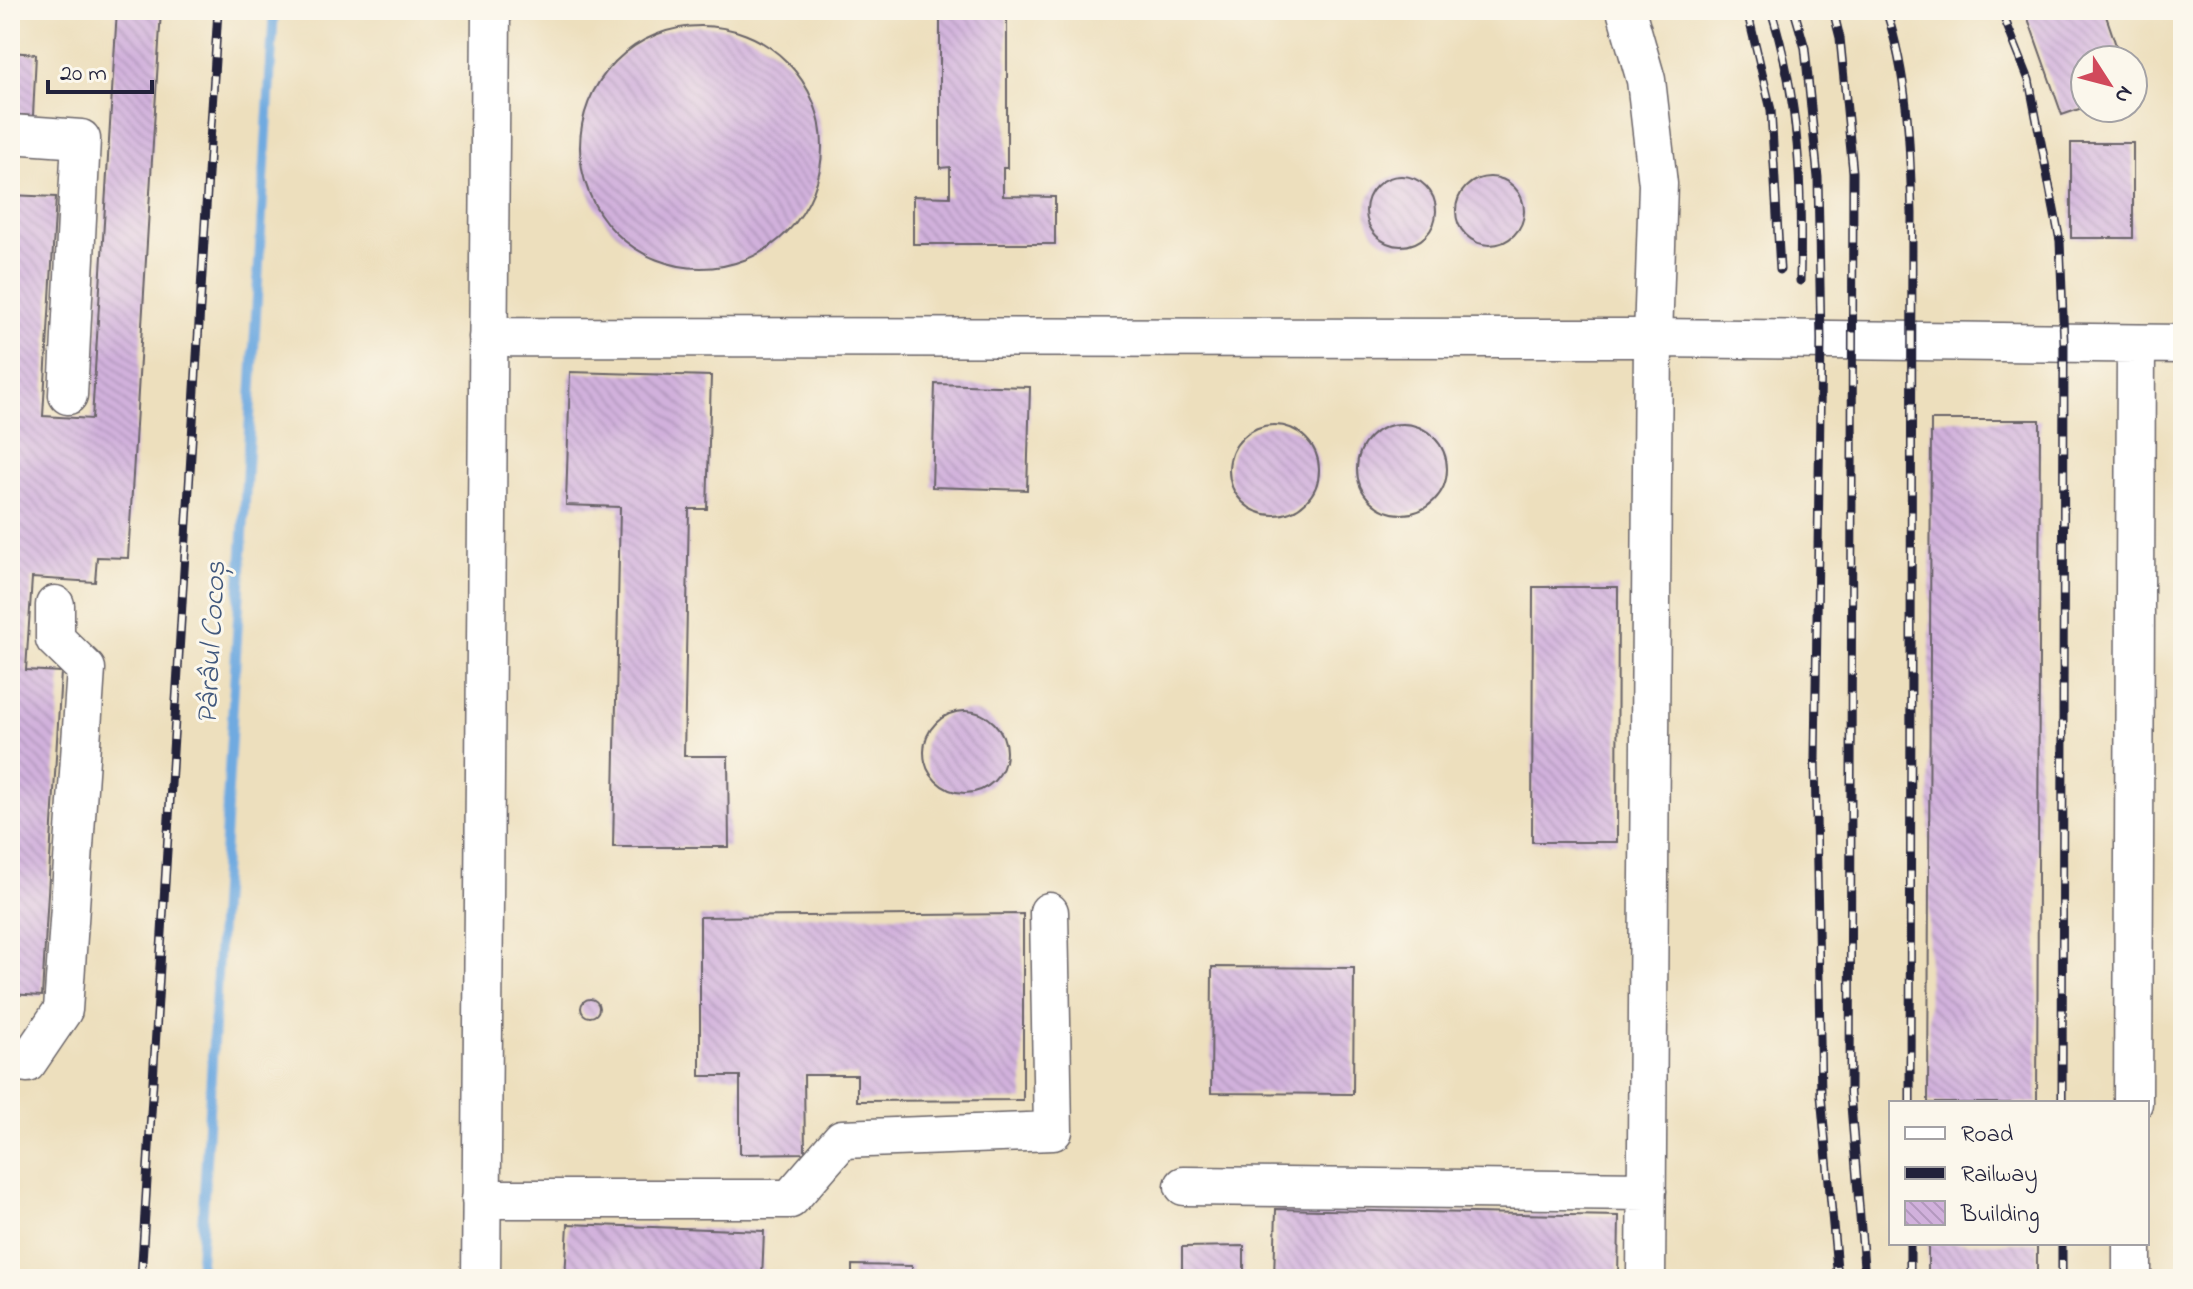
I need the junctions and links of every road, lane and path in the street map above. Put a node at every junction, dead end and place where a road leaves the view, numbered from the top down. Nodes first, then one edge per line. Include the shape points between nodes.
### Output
1 (491, 10) edge
2 (1626, 10) edge
3 (10, 134) edge
4 (488, 337) junction
5 (1653, 338) junction
6 (2136, 344) junction
7 (2183, 344) edge
8 (68, 395) dead end
9 (55, 605) dead end
10 (1049, 912) dead end
11 (10, 1061) edge
12 (2133, 1101) edge
13 (1184, 1186) dead end
14 (1647, 1191) junction
15 (481, 1199) junction
16 (2132, 1245) edge
17 (481, 1279) edge
18 (1646, 1279) edge
19 (2132, 1279) edge

1 - 4 lane
2 - 5 lane via 1646,80 1658,184
3 - 8 lane via 81,139
4 - 5 lane
4 - 15 lane
5 - 6 lane
5 - 14 lane
6 - 7 lane
6 - 12 lane
9 - 11 lane via 55,639 86,669 63,1010 27,1063
10 - 15 lane via 1053,1131 842,1139 790,1199
13 - 14 lane
14 - 18 lane
15 - 17 lane
16 - 19 lane

